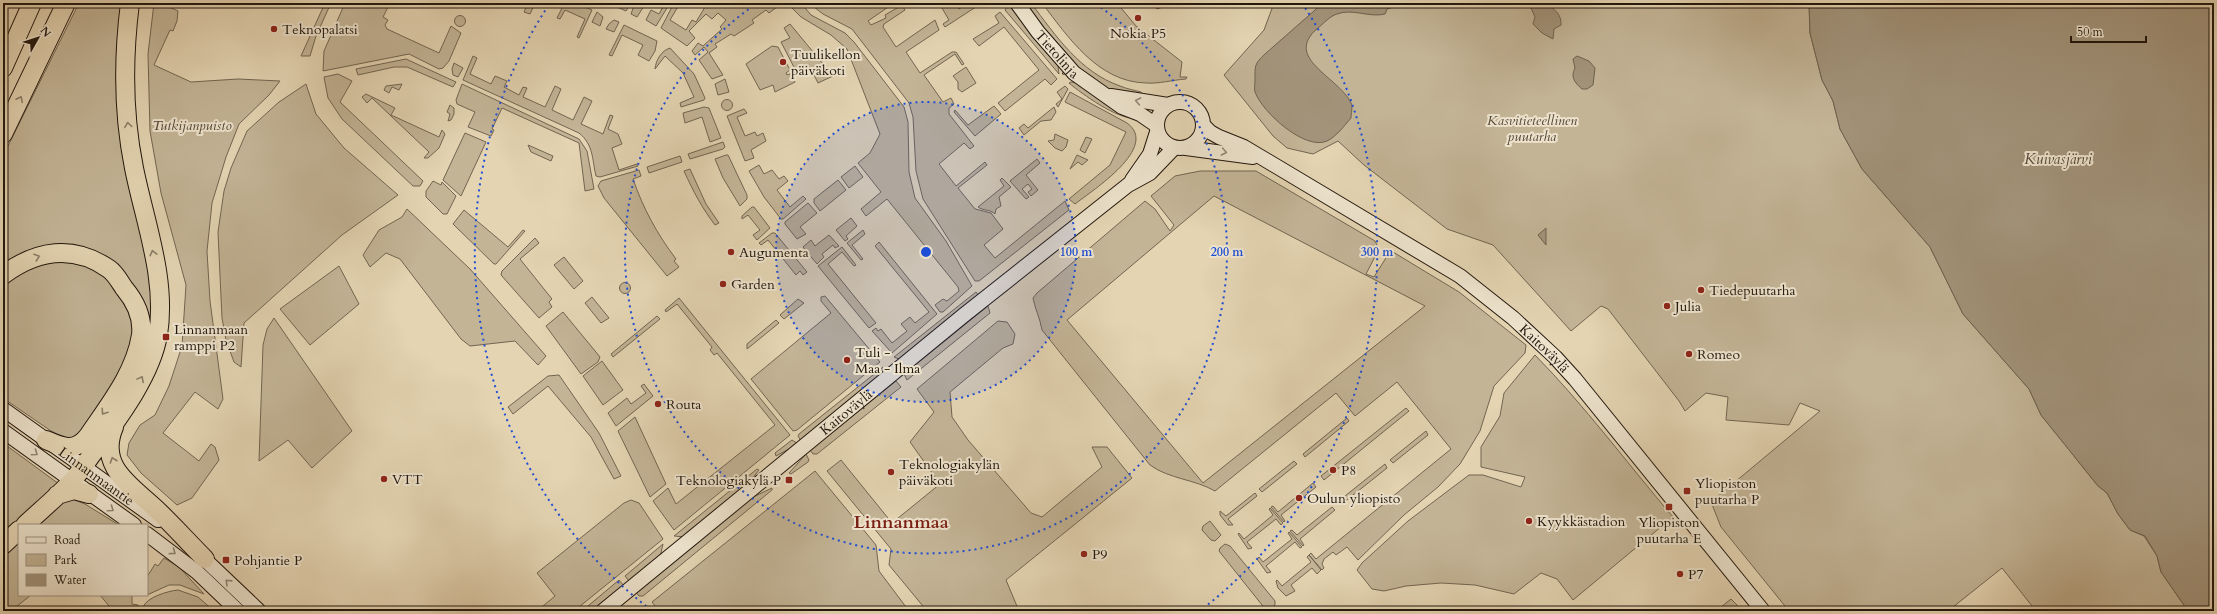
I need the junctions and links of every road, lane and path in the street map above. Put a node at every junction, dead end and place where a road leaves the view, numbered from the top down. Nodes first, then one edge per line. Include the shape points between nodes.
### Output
1 (32, 3) edge
2 (66, 3) edge
3 (130, 3) edge
4 (1016, 3) edge
5 (3, 68) edge
6 (1108, 95) junction
7 (1168, 105) junction
8 (1203, 125) junction
9 (1157, 128) junction
10 (3, 134) edge
11 (1180, 148) junction
12 (1261, 158) junction
13 (1128, 185) junction
14 (3, 275) edge
15 (3, 409) edge
16 (121, 412) junction
17 (3, 431) edge
18 (46, 440) junction
19 (83, 466) junction
20 (72, 482) junction
21 (89, 494) junction
22 (57, 495) junction
23 (26, 524) edge
24 (133, 524) edge
25 (18, 531) edge
26 (148, 535) edge
27 (3, 545) edge
28 (205, 560) junction
29 (238, 611) edge
30 (259, 611) edge
31 (603, 611) edge
32 (1763, 611) edge

1 - 5 highway
10 -> 2 highway
16 -> 3 highway via 152,356 158,336 160,302 156,265 135,174 127,116 126,33
4 - 6 street, Tietolinja via 1074,73
7 -> 6 street, Tietolinja
6 - 9 street, Tietolinja via 1122,107 1140,114
7 - 8 street via 1180,102 1191,105 1200,113
7 - 9 street via 1159,113
8 - 11 street via 1200,136
8 - 12 street, Kaitoväylä via 1219,138 1244,147
9 - 11 street via 1163,142
9 - 13 street, Kaitoväylä via 1150,154
11 -> 12 street, Kaitoväylä
11 - 13 street, Kaitoväylä via 1150,172
12 - 32 street, Kaitoväylä via 1460,276 1513,318 1575,379
13 - 31 street, Kaitoväylä via 964,315
14 -> 18 highway via 19,263 51,252 81,254 110,270 137,307 141,334 136,355 114,397 88,436 73,448 65,448
15 - 18 street, Linnanmaantie
16 - 19 highway
28 -> 16 highway via 156,508 130,489 117,470 109,448 111,434
17 -> 20 street, Linnanmaantie
18 - 19 street, Linnanmaantie
19 - 20 highway
19 - 28 street, Linnanmaantie via 167,526
20 - 21 street, Linnanmaantie
20 - 22 highway
21 - 22 highway via 74,490
21 -> 24 street, Linnanmaantie
22 - 23 highway
25 - 27 highway
26 -> 29 street via 192,568
30 -> 28 street, Linnanmaantie

